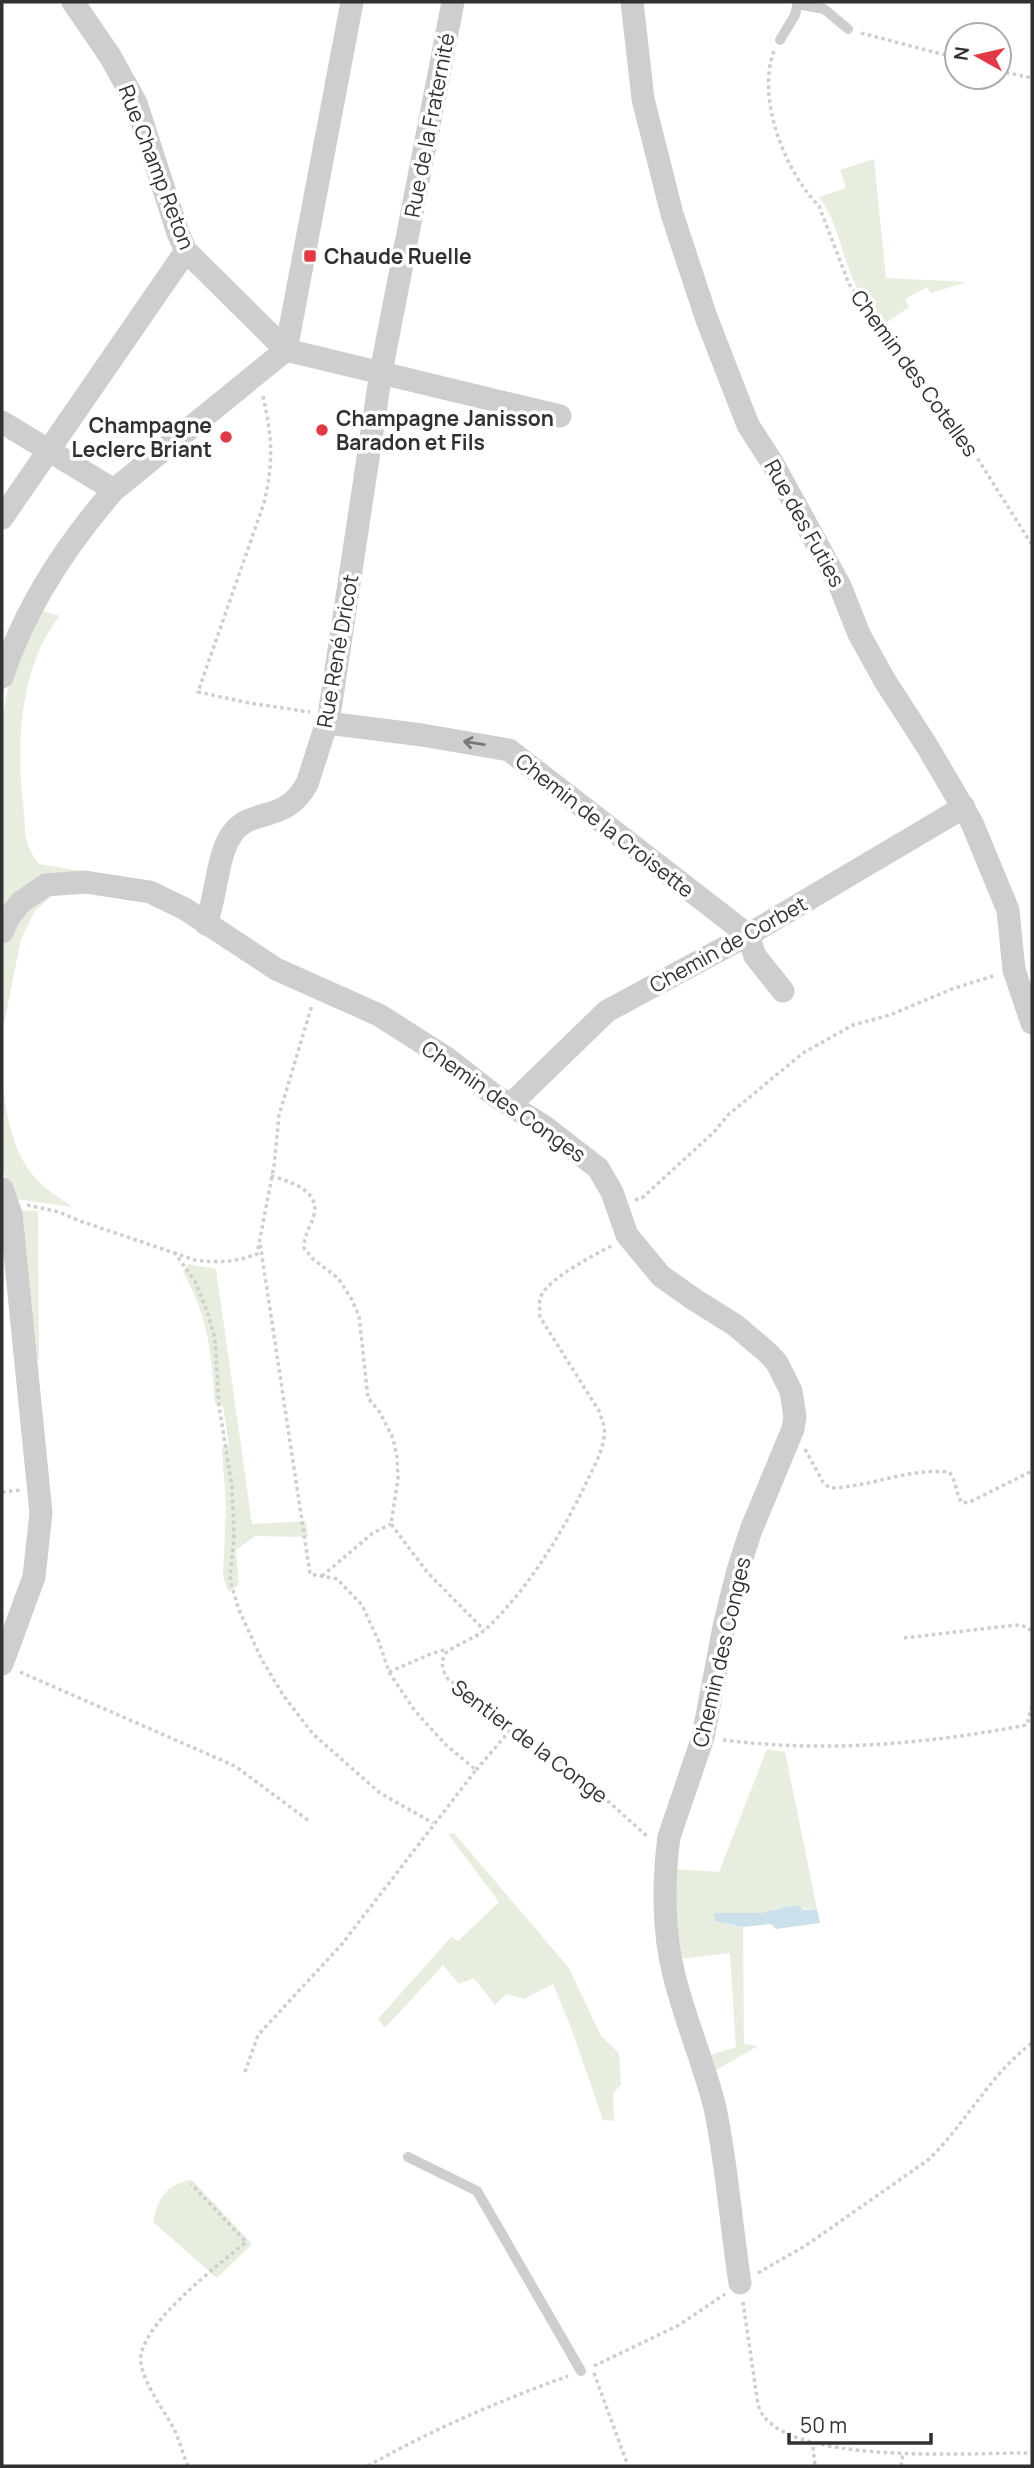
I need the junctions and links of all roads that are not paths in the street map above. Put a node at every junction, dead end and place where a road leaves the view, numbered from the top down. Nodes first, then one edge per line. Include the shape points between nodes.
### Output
1 (73, 2) edge
2 (352, 2) edge
3 (453, 2) edge
4 (632, 2) edge
5 (798, 3) edge
6 (848, 29) road end
7 (780, 40) road end
8 (186, 251) junction
9 (286, 349) junction
10 (381, 372) junction
11 (560, 416) dead end
12 (2, 422) edge
13 (48, 450) junction
14 (114, 490) junction
15 (2, 518) edge
16 (2, 677) edge
17 (328, 720) junction
18 (964, 807) junction
19 (206, 924) junction
20 (2, 932) edge
21 (748, 934) junction
22 (783, 991) dead end
23 (1032, 1023) edge
24 (511, 1104) junction
25 (5, 1197) edge
26 (2, 1664) edge
27 (408, 2157) dead end
28 (740, 2283) road end
29 (587, 2369) road end

1 - 8 street, Rue Champ Reton via 136,103
2 - 9 street
3 - 10 street, Rue de la Fraternité
4 - 18 street, Rue des Futies via 643,99 672,214 748,425 840,586 885,681
5 - 6 lane via 824,9
5 - 7 lane
8 - 9 street, Rue Champ Reton
8 - 13 street
9 - 10 street
9 - 14 street
10 - 11 street
10 - 17 street, Rue René Dricot
12 - 13 street
13 - 14 street
13 - 15 street
14 - 16 street via 66,550 19,635
17 - 19 street, Rue René Dricot via 302,793 278,813 248,820 232,834
21 -> 17 street, Chemin de la Croisette via 509,750
18 - 21 street, Chemin de Corbet
18 - 23 street, Rue des Futies via 1008,910 1014,970
19 - 20 street, Chemin des Conges via 150,892 67,882 46,885 21,902
19 - 24 street, Chemin des Conges via 276,969 379,1015
21 - 22 street via 755,956
21 - 24 street, Chemin de Corbet via 607,1011
24 - 28 street, Chemin des Conges via 598,1168 627,1236 662,1276 768,1353 786,1378 794,1404 792,1435 738,1570 703,1737 667,1853 669,1949 715,2111
25 - 26 street via 11,1214 41,1513 34,1577
27 - 29 lane via 477,2191

